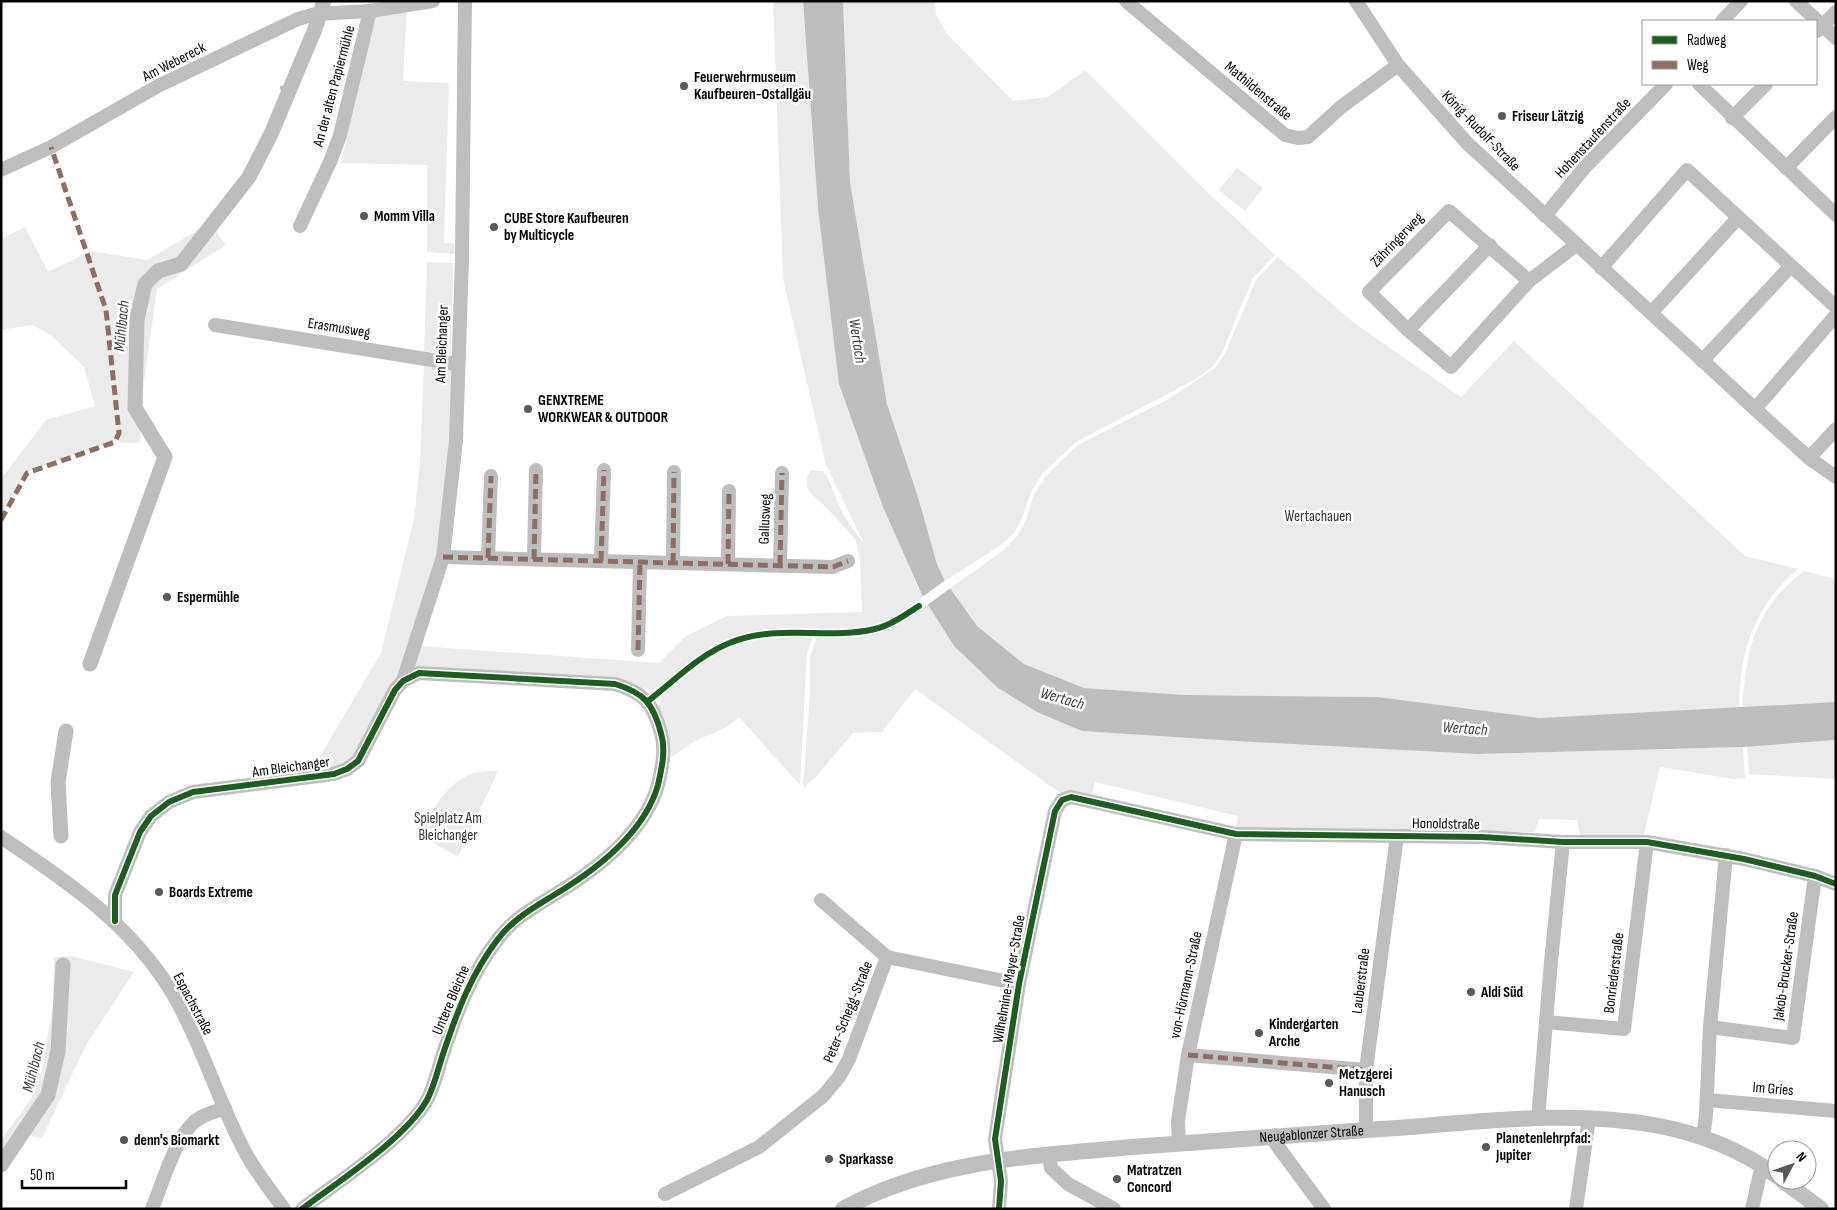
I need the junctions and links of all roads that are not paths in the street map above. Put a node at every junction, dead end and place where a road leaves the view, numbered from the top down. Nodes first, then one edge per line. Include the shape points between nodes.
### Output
1 (433, 1) edge
2 (464, 1) edge
3 (1356, 1) edge
4 (1741, 1) edge
5 (1796, 1) edge
6 (1134, 4) edge
7 (370, 11) junction
8 (1836, 12) edge
9 (1723, 20) edge
10 (1812, 20) edge
11 (1819, 29) edge
12 (1836, 38) edge
13 (1398, 65) junction
14 (1665, 85) edge
15 (1700, 85) edge
16 (1765, 85) edge
17 (1732, 118) junction
18 (1836, 118) edge
19 (1786, 168) junction
20 (1, 170) edge
21 (1836, 215) edge
22 (1545, 216) junction
23 (1737, 219) junction
24 (300, 226) dead end
25 (1490, 245) junction
26 (1576, 245) junction
27 (1790, 267) junction
28 (1601, 268) junction
29 (1529, 281) junction
30 (1836, 307) edge
31 (1650, 313) junction
32 (1836, 315) edge
33 (215, 325) dead end
34 (1408, 330) junction
35 (1702, 361) junction
36 (457, 364) junction
37 (1755, 410) junction
38 (1836, 429) edge
39 (1809, 458) junction
40 (536, 470) dead end
41 (604, 470) dead end
42 (674, 472) dead end
43 (782, 474) dead end
44 (491, 476) dead end
45 (1836, 477) edge
46 (729, 491) dead end
47 (443, 556) junction
48 (488, 558) junction
49 (534, 559) junction
50 (601, 561) junction
51 (640, 562) junction
52 (848, 562) dead end
53 (673, 563) junction
54 (728, 564) junction
55 (780, 565) junction
56 (638, 650) dead end
57 (403, 681) junction
58 (1058, 804) joint
59 (1236, 834) junction
60 (1397, 836) junction
61 (1, 837) edge
62 (1564, 842) junction
63 (1647, 842) junction
64 (1726, 856) junction
65 (1815, 876) junction
66 (1836, 884) edge
67 (821, 900) dead end
68 (115, 921) junction
69 (887, 957) junction
70 (1019, 984) junction
71 (1546, 1022) junction
72 (1710, 1027) junction
73 (1188, 1055) junction
74 (1366, 1070) junction
75 (1707, 1100) junction
76 (225, 1108) junction
77 (1836, 1111) edge
78 (1589, 1118) junction
79 (1538, 1119) junction
80 (1366, 1130) junction
81 (1274, 1135) junction
82 (1703, 1137) junction
83 (1178, 1144) junction
84 (1049, 1154) junction
85 (999, 1160) junction
86 (1762, 1165) junction
87 (1767, 1169) edge
88 (1795, 1190) edge
89 (665, 1194) dead end
90 (152, 1209) edge
91 (284, 1209) edge
92 (302, 1209) edge
93 (843, 1209) edge
94 (999, 1209) edge
95 (1114, 1209) edge
96 (1324, 1209) edge
97 (1576, 1209) edge
98 (1752, 1209) edge
99 (1821, 1209) edge

1 - 7 street, An der alten Papiermühle
2 - 36 street, Am Bleichanger via 462,259
3 - 13 street, König-Rudolf-Straße
4 - 9 street
5 - 10 street
6 - 13 street, Mathildenstraße via 1285,135 1308,137 1341,107
7 - 20 street, Am Webereck via 298,19 158,86 51,147
7 - 24 street, An der alten Papiermühle via 340,135
8 - 11 street
11 - 12 street
13 - 22 street, König-Rudolf-Straße via 1451,127
14 - 22 street, Hohenstaufenstraße via 1586,167
15 - 17 street
16 - 17 street
17 - 19 street
18 - 19 street
19 - 21 street
22 - 26 street, König-Rudolf-Straße
23 - 27 street
23 - 28 street via 1687,170
23 - 31 street
25 - 29 street, Zähringerweg
25 - 34 street
25 - 34 street, Zähringerweg via 1449,211 1369,292
26 - 28 street, König-Rudolf-Straße
26 - 29 street, Zähringerweg
27 - 30 street
27 - 35 street
28 - 31 street, König-Rudolf-Straße
29 - 34 street, Zähringerweg via 1451,367
31 - 35 street, König-Rudolf-Straße
32 - 37 street
33 - 36 street, Erasmusweg
35 - 37 street, König-Rudolf-Straße
36 - 47 street, Am Bleichanger via 456,440
37 - 39 street, König-Rudolf-Straße
38 - 39 street
39 - 45 street, König-Rudolf-Straße
40 - 49 street
41 - 50 street
42 - 53 street
43 - 55 street, Gallusweg
44 - 48 street
46 - 54 street
47 - 48 street, Gallusweg
47 - 57 street, Am Bleichanger
48 - 49 street, Gallusweg
49 - 50 street, Gallusweg
50 - 51 street, Gallusweg
51 - 53 street, Gallusweg
51 - 56 street
52 - 55 street, Gallusweg via 833,567
53 - 54 street, Gallusweg
54 - 55 street, Gallusweg
57 - 68 street, Am Bleichanger via 388,700 358,761 347,769 316,777 193,792 169,802 151,816 140,832 115,895
57 - 92 street, Untere Bleiche via 419,673 615,684 631,689 648,701 658,720 664,742 662,767 655,795 638,825 616,849 555,895 514,920 476,969 458,1007 428,1099 413,1122
58 - 59 street, Honoldstraße via 1071,797
58 - 70 street, Wilhelmine-Mayer-Straße
59 - 60 street, Honoldstraße
59 - 73 street, von-Hörmann-Straße
60 - 62 street, Honoldstraße
60 - 74 street, Lauberstraße
61 - 68 street, Espachstraße via 84,894
62 - 63 street, Honoldstraße
62 - 71 street
63 - 64 street, Honoldstraße
63 - 71 street, Bonriederstraße via 1624,1029
64 - 65 street, Honoldstraße
64 - 72 street
65 - 66 street, Honoldstraße
65 - 72 street, Jakob-Brucker-Straße via 1793,1038
67 - 69 street, Wilhelmine-Mayer-Straße
68 - 76 street, Espachstraße via 169,989 189,1024
69 - 70 street, Wilhelmine-Mayer-Straße
69 - 89 street, Peter-Schegg-Straße via 849,1058 823,1096 759,1147
70 - 85 street, Wilhelmine-Mayer-Straße via 995,1139
71 - 79 street
72 - 75 street
73 - 74 street
73 - 83 street, von-Hörmann-Straße via 1178,1121
74 - 80 street, Lauberstraße
75 - 77 street, Im Gries
75 - 82 street
76 - 90 street via 192,1124 179,1145
76 - 91 street, Espachstraße via 258,1174
78 - 79 street, Neugablonzer Straße
78 - 82 street, Neugablonzer Straße via 1654,1125
78 - 97 street
79 - 80 street, Neugablonzer Straße
80 - 81 street, Neugablonzer Straße
81 - 83 street, Neugablonzer Straße
81 - 96 street via 1276,1144
82 - 86 street, Neugablonzer Straße via 1738,1150
83 - 84 street, Neugablonzer Straße
84 - 85 street, Neugablonzer Straße
84 - 95 street via 1051,1168 1068,1184
85 - 93 street, Neugablonzer Straße via 914,1179
85 - 94 street, Wilhelmine-Mayer-Straße
86 - 87 street, Neugablonzer Straße
86 - 98 street
88 - 99 street

